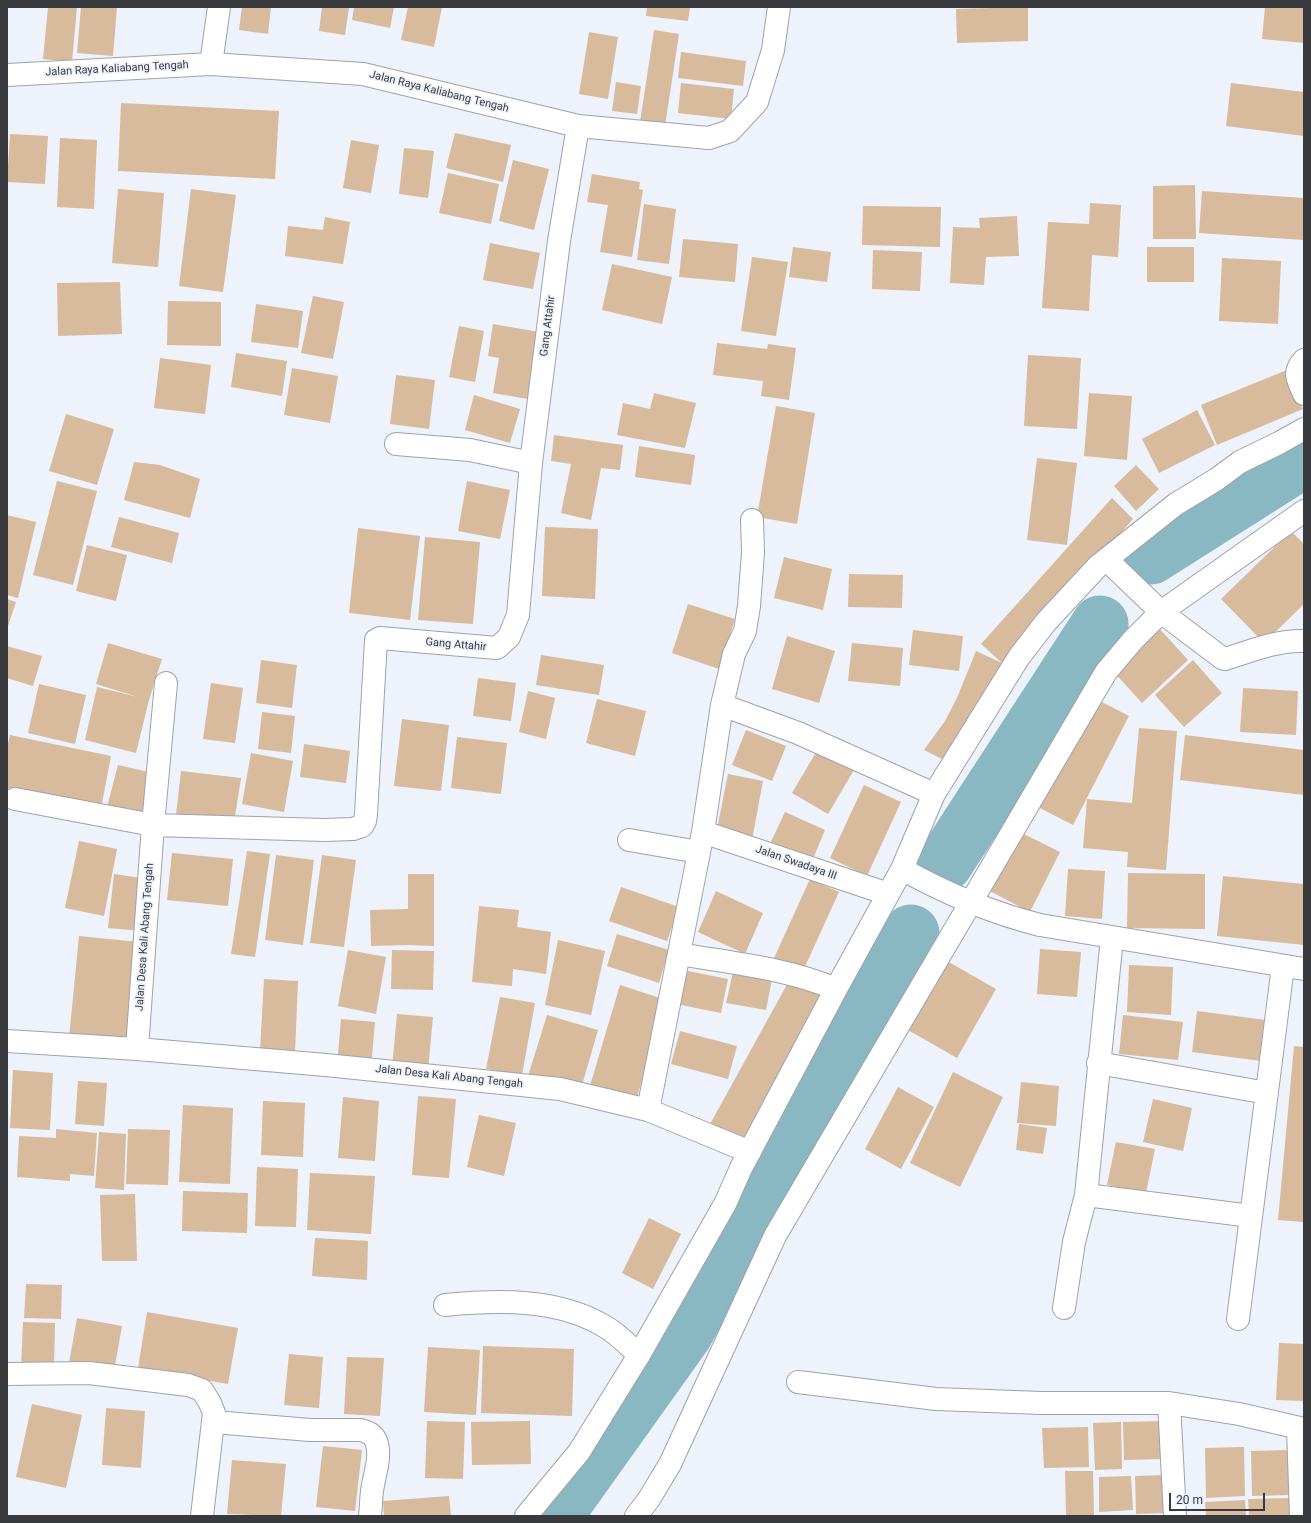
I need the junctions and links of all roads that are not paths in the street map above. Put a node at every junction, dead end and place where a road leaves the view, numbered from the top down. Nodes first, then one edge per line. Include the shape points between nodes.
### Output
1 (219, 7) edge
2 (779, 7) edge
3 (211, 64) junction
4 (7, 75) edge
5 (578, 126) junction
6 (1304, 360) edge
7 (1304, 394) edge
8 (1304, 429) edge
9 (396, 444) dead end
10 (531, 463) junction
11 (1304, 510) edge
12 (752, 520) dead end
13 (1111, 565) junction
14 (1154, 605) junction
15 (1304, 641) edge
16 (166, 683) dead end
17 (722, 705) junction
18 (934, 794) junction
19 (15, 799) dead end
20 (153, 825) junction
21 (629, 840) dead end
22 (701, 842) junction
23 (902, 869) junction
24 (888, 894) junction
25 (968, 901) junction
26 (1112, 938) junction
27 (679, 954) junction
28 (1294, 967) edge
29 (836, 989) junction
30 (7, 1041) edge
31 (137, 1049) junction
32 (1098, 1063) junction
33 (1267, 1093) junction
34 (648, 1110) junction
35 (746, 1160) junction
36 (1086, 1195) junction
37 (1251, 1216) junction
38 (445, 1305) dead end
39 (1064, 1308) dead end
40 (1238, 1319) dead end
41 (639, 1355) junction
42 (7, 1374) edge
43 (798, 1382) dead end
44 (1169, 1403) junction
45 (214, 1422) junction
46 (1301, 1428) edge
47 (202, 1516) edge
48 (370, 1516) edge
49 (526, 1516) edge
50 (636, 1516) edge
51 (1174, 1516) edge
52 (1301, 1516) edge

1 - 3 street
2 - 5 street, Jalan Raya Kaliabang Tengah via 773,50 757,102 730,131 709,138
3 - 4 street, Jalan Raya Kaliabang Tengah
3 - 5 street, Jalan Raya Kaliabang Tengah via 363,74
5 - 10 street, Gang Attahir via 559,241
6 - 7 street via 1296,375
8 - 13 street via 1240,462 1176,504
9 - 10 street via 470,450
10 - 20 street, Gang Attahir via 518,615 509,637 497,648 380,638 376,640 366,814 362,826 326,830
11 - 14 street
12 - 17 street via 753,552 745,631 734,654
13 - 14 street
13 - 18 street via 1098,566 1046,622 1019,657
14 - 15 street via 1222,658 1276,644
14 - 25 street via 1133,640 1106,672
16 - 20 street, Jalan Desa Kali Abang Tengah
17 - 18 street via 798,733
17 - 22 street
18 - 23 street
19 - 20 street
20 - 31 street, Jalan Desa Kali Abang Tengah
21 - 22 street, Jalan Swadaya III
22 - 24 street, Jalan Swadaya III
22 - 27 street
23 - 24 street
23 - 25 street
24 - 29 street
25 - 26 street via 1028,922
25 - 50 street via 775,1236 670,1464
26 - 28 street
26 - 32 street
27 - 29 street via 785,973 816,980
27 - 34 street
28 - 33 street
29 - 35 street
30 - 31 street, Jalan Desa Kali Abang Tengah
31 - 34 street, Jalan Desa Kali Abang Tengah via 560,1089
32 - 33 street
32 - 36 street
33 - 37 street
34 - 35 street, Jalan Desa Kali Abang Tengah
35 - 41 street via 725,1204
36 - 37 street
36 - 39 street via 1074,1242
37 - 40 street
38 - 41 street via 492,1301 557,1308 606,1326
41 - 49 street via 579,1452
42 - 45 street via 89,1373 188,1385 202,1390 214,1413
43 - 44 street via 936,1398 1041,1403
44 - 46 street via 1239,1414
44 - 51 street
45 - 47 street
45 - 48 street via 369,1432 376,1442 378,1460
46 - 52 street

